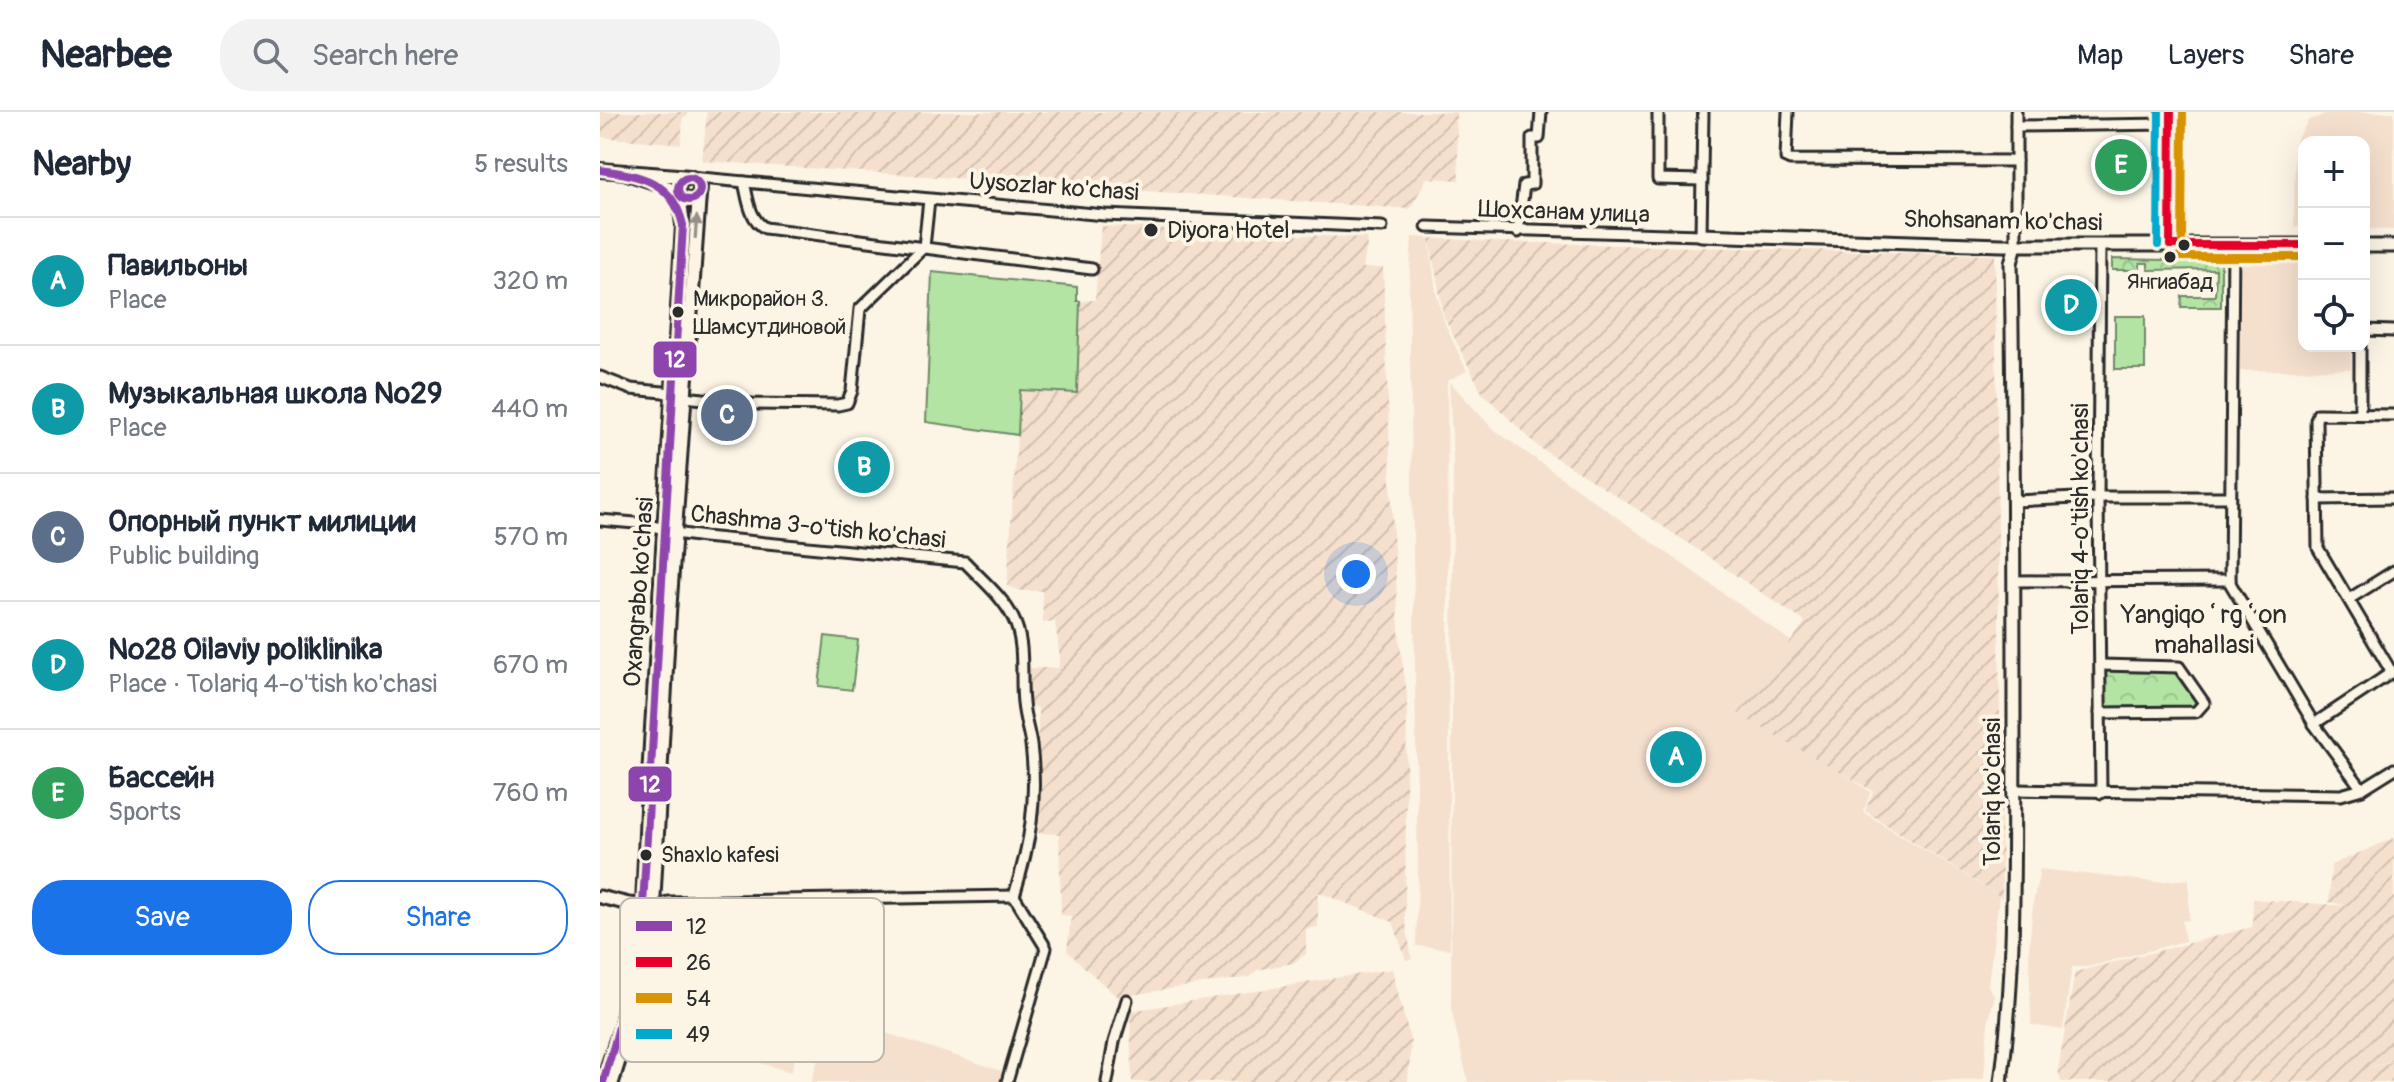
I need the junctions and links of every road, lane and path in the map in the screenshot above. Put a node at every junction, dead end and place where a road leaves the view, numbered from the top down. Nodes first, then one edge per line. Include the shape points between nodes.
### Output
1 (1541, 112) edge
2 (1658, 112) edge
3 (1703, 112) edge
4 (1788, 112) edge
5 (2016, 112) edge
6 (2170, 118) edge
7 (2016, 126) junction
8 (2016, 161) junction
9 (600, 170) edge
10 (624, 172) junction
11 (690, 177) junction
12 (723, 180) junction
13 (1702, 180) junction
14 (744, 182) junction
15 (660, 184) junction
16 (679, 195) junction
17 (699, 195) junction
18 (929, 200) junction
19 (682, 215) junction
20 (1382, 227) dead end
21 (1427, 227) dead end
22 (1518, 232) junction
23 (1701, 235) junction
24 (2016, 245) junction
25 (2100, 245) junction
26 (2170, 245) junction
27 (2233, 245) junction
28 (2298, 245) edge
29 (2370, 246) edge
30 (2394, 246) edge
31 (924, 247) junction
32 (1092, 269) dead end
33 (2370, 330) edge
34 (2394, 331) edge
35 (2360, 352) edge
36 (600, 377) edge
37 (679, 396) junction
38 (2360, 414) junction
39 (2394, 415) edge
40 (2098, 497) junction
41 (2229, 497) junction
42 (2394, 498) edge
43 (2317, 499) junction
44 (2015, 501) junction
45 (600, 520) edge
46 (670, 532) junction
47 (2394, 571) edge
48 (2230, 580) junction
49 (2014, 581) junction
50 (2099, 581) junction
51 (2349, 599) junction
52 (2101, 665) junction
53 (2393, 672) edge
54 (2100, 713) junction
55 (2314, 724) junction
56 (2394, 769) edge
57 (2362, 789) junction
58 (2013, 790) junction
59 (2101, 793) junction
60 (1014, 896) junction
61 (600, 897) edge
62 (648, 898) edge
63 (884, 898) edge
64 (620, 901) edge
65 (1127, 1000) dead end
66 (620, 1026) edge
67 (620, 1056) edge
68 (603, 1082) edge
69 (612, 1082) edge
70 (1007, 1082) edge
71 (1107, 1082) edge
72 (2001, 1082) edge

1 - 22 street via 1539,138 1532,138 1532,184 1524,185
2 - 13 street via 1658,179
3 - 13 street
4 - 8 street via 1790,160
5 - 7 street, Tolariq ko'chasi
6 - 7 street
6 - 26 street
7 - 8 street, Tolariq ko'chasi
8 - 24 street, Tolariq ko'chasi
9 - 10 main road, Uysozlar ko'chasi
10 - 11 main road, Uysozlar ko'chasi
10 - 15 main road, Uysozlar ko'chasi
11 - 12 street, Uysozlar ko'chasi
11 - 16 main road via 678,184
11 - 17 main road via 699,183
12 - 14 street, Uysozlar ko'chasi
12 - 17 street
13 - 23 street
14 - 18 street, Uysozlar ko'chasi
14 - 31 street via 751,212 765,228
15 - 16 main road, Uysozlar ko'chasi
15 - 19 main road
16 - 17 main road via 689,200
16 - 19 main road, Oxangrabo ko'chasi
37 -> 17 main road, Oxangrabo ko'chasi
18 - 20 street, Uysozlar ko'chasi via 1105,215
18 - 31 street
19 - 37 main road, Oxangrabo ko'chasi
21 - 22 street, Шохсанам улица
22 - 23 street, Шохсанам улица
23 - 24 street, Shohsanam ko'chasi
24 - 25 street, Shohsanam ko'chasi
24 - 44 street, Tolariq ko'chasi via 2011,263
25 - 26 street, Shohsanam ko'chasi
25 - 40 street, Tolariq 4-o'tish ko'chasi
26 - 27 street, Shohsanam ko'chasi
27 - 28 street, Shohsanam ko'chasi
27 - 41 street
29 - 30 street
31 - 32 street
31 - 37 street via 860,309 847,403 788,405
33 - 34 street
35 - 38 street
36 - 37 street via 631,389
37 - 46 main road, Oxangrabo ko'chasi
38 - 39 street
38 - 43 street via 2316,415
40 - 41 street
40 - 44 street
40 - 50 street, Tolariq 4-o'tish ko'chasi
41 - 48 street
42 - 43 street
43 - 51 street via 2318,548
44 - 49 street, Tolariq ko'chasi
45 - 46 street, Chashma 3-o'tish ko'chasi
46 - 60 street, Chashma 3-o'tish ko'chasi via 965,562 1006,606 1019,636 1033,819
46 - 62 main road, Oxangrabo ko'chasi
47 - 51 street
48 - 50 street
48 - 55 street
49 - 50 street
49 - 58 street, Tolariq ko'chasi
50 - 52 street, Tolariq 4-o'tish ko'chasi
51 - 53 street
52 - 54 street, Tolariq 4-o'tish ko'chasi
52 - 54 street via 2179,667 2204,703 2196,712
53 - 55 street
54 - 59 street, Tolariq 4-o'tish ko'chasi
55 - 57 street
56 - 57 street
57 - 59 street via 2341,795
58 - 59 street
58 - 72 street, Tolariq ko'chasi via 2014,903
60 - 63 street
60 - 70 street via 1046,948
61 - 64 street
65 - 71 street
66 - 68 main road, Oxangrabo ko'chasi
67 - 69 main road, Oxangrabo ko'chasi

